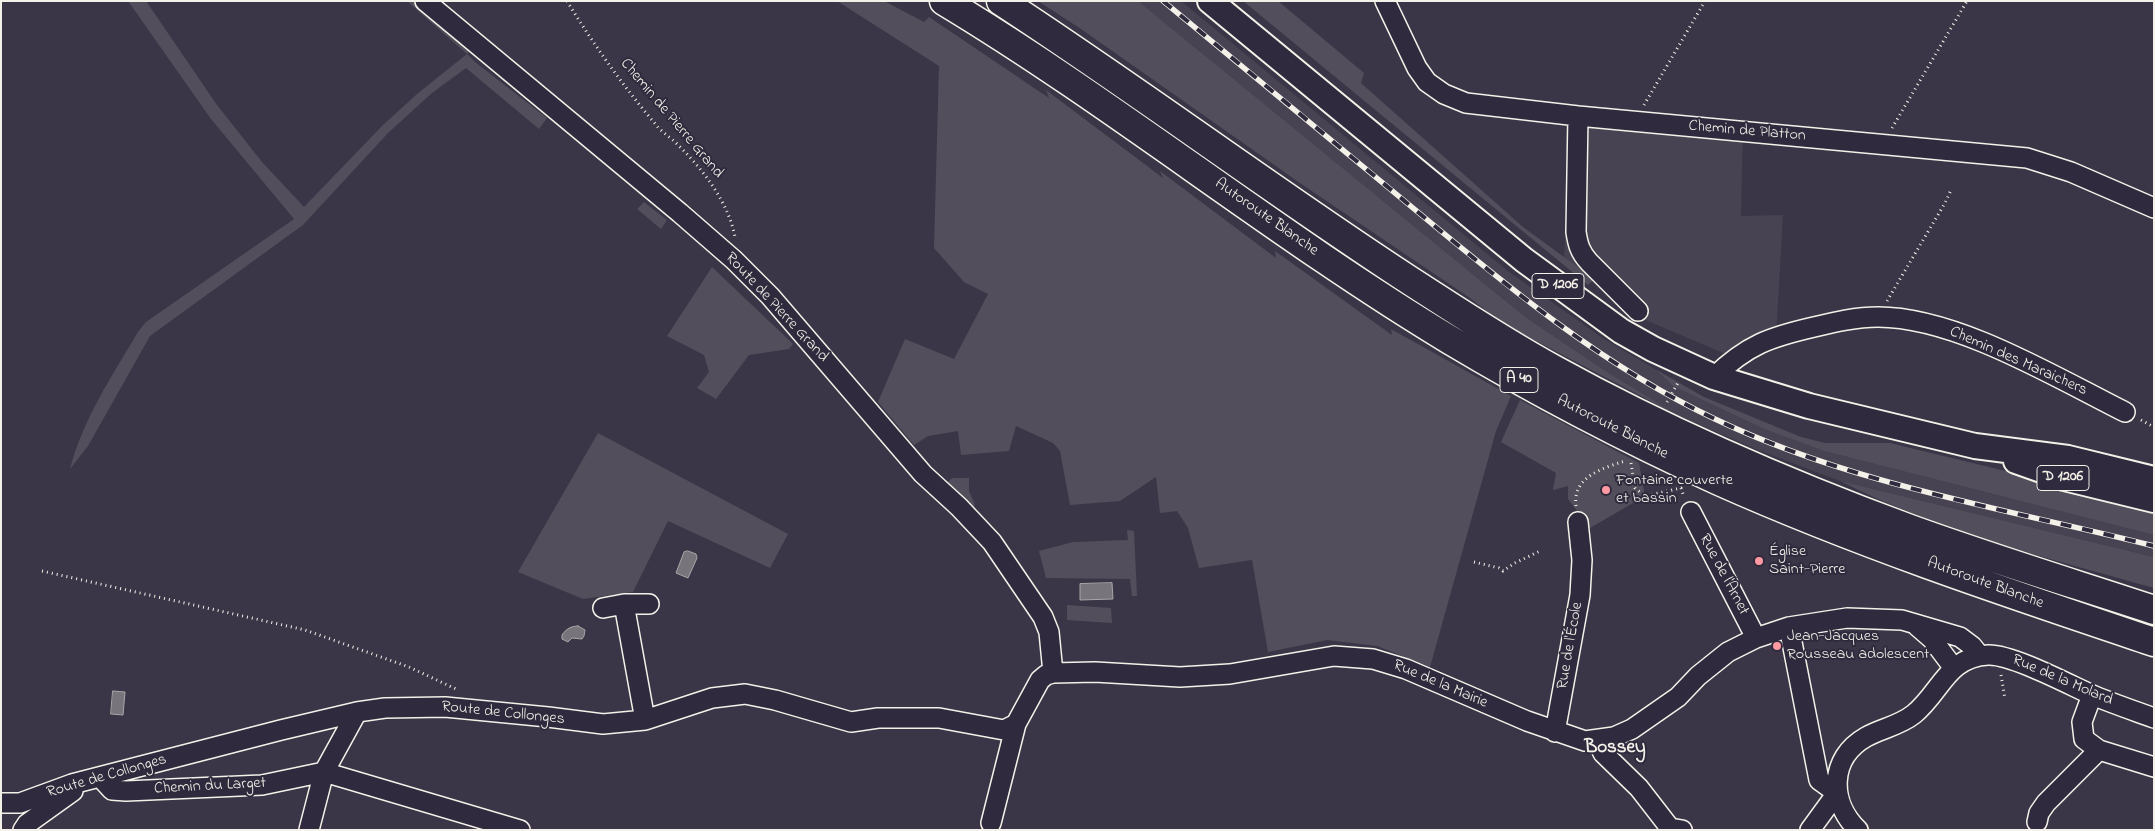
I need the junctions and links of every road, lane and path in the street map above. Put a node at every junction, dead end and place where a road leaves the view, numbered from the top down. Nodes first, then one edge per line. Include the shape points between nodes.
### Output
1 (425, 1) edge
2 (567, 1) edge
3 (944, 1) edge
4 (1001, 1) edge
5 (1210, 1) edge
6 (1385, 1) edge
7 (1705, 1) edge
8 (1967, 1) edge
9 (1578, 116) junction
10 (1635, 121) junction
11 (1882, 145) junction
12 (1951, 190) dead end
13 (2154, 208) edge
14 (734, 260) junction
15 (1638, 311) dead end
16 (1879, 317) junction
17 (1687, 365) junction
18 (1714, 377) junction
19 (1664, 408) dead end
20 (2125, 412) dead end
21 (1975, 446) junction
22 (2154, 478) edge
23 (2154, 500) edge
24 (1691, 512) joint
25 (1578, 522) joint
26 (1540, 551) dead end
27 (1474, 562) dead end
28 (42, 571) dead end
29 (624, 604) junction
30 (649, 604) dead end
31 (603, 608) dead end
32 (2154, 610) edge
33 (1911, 623) junction
34 (1789, 627) junction
35 (1756, 638) junction
36 (2154, 642) edge
37 (1967, 661) junction
38 (1053, 673) junction
39 (462, 693) dead end
40 (2092, 695) junction
41 (358, 712) junction
42 (2154, 718) edge
43 (645, 720) junction
44 (1012, 726) junction
45 (1555, 732) junction
46 (1597, 740) junction
47 (2099, 750) junction
48 (2154, 767) edge
49 (324, 772) junction
50 (94, 779) junction
51 (1837, 793) junction
52 (1, 803) edge
53 (2038, 822) dead end
54 (991, 823) dead end
55 (23, 830) edge
56 (309, 830) edge
57 (520, 830) edge
58 (1682, 830) edge
59 (1810, 830) edge
60 (1858, 830) edge

1 - 14 street, Route de Pierre Grand
2 - 14 path, Chemin de Pierre Grand via 622,83 716,192 733,226
3 - 36 highway, Autoroute Blanche / A 40 via 1101,103 1370,290 1452,341 1589,418 1722,482 1799,514
4 - 32 highway, Autoroute Blanche / A 40 via 1383,263 1506,342 1609,399 1689,438 1910,529
5 - 17 main road, D 1206 via 1558,287 1621,331
6 - 9 street, Chemin de Platton via 1417,68 1427,82 1444,94 1479,105
7 - 10 path
8 - 11 path
9 - 10 street, Chemin de Platton
9 - 15 street via 1578,246 1588,262
10 - 11 street, Chemin de Platton
11 - 13 street, Chemin de Platton via 2027,158 2071,172
12 - 16 path
14 - 38 street, Route de Pierre Grand via 770,296 923,474 992,542 1043,617 1049,632
16 - 18 street, Chemin des Maraichers via 1841,321 1767,339 1735,358
16 - 20 street, Chemin des Maraichers via 1931,325 1970,337
17 - 18 main road, D 1206
17 - 19 path
18 - 21 main road, D 1206 via 1809,406
21 - 22 main road, D 1206 via 2068,458
21 - 23 main road, D 1206 via 2064,478
24 - 25 path via 1681,488 1645,496 1635,488 1631,459 1603,468 1578,486 1575,499
24 - 35 street, Rue de l'Arnet
25 - 45 street, Rue de l'École via 1582,560 1580,595
26 - 27 path via 1504,571
28 - 39 path via 305,630 409,667
29 - 30 street
29 - 31 street
29 - 43 street
33 - 34 street, Rue de la Mairie via 1847,618
33 - 37 street
33 - 37 street, Rue de la Mairie via 1960,637 1972,646
34 - 35 street, Rue de la Mairie
34 - 51 street via 1819,780
35 - 46 street, Rue de la Mairie via 1722,656 1678,697 1632,729
37 - 40 street, Rue de la Molard via 1992,655 2007,657
37 - 51 street via 1911,717 1867,736 1851,749 1840,766
38 - 44 street via 1040,680
38 - 45 street, Rue de la Mairie via 1180,677 1230,674 1318,658 1359,657 1406,669
40 - 42 street, Rue de la Molard
40 - 47 street via 2081,730 2084,739
41 - 43 street, Route de Collonges via 445,707 604,724
41 - 49 street
41 - 50 street, Route de Collonges
43 - 44 street, Route de Collonges via 712,698 745,694 851,722 878,718 939,718 1004,730
44 - 54 street
45 - 46 street, Rue de la Mairie via 1585,742
46 - 58 street via 1603,752 1670,828
47 - 48 street
47 - 53 street via 2046,804 2039,813
49 - 50 street, Chemin du Larget via 262,785 126,791 112,790
49 - 56 street
49 - 57 street
50 - 52 street, Route de Collonges via 20,803
50 - 55 street via 27,824
51 - 59 street
51 - 60 street via 1846,816

